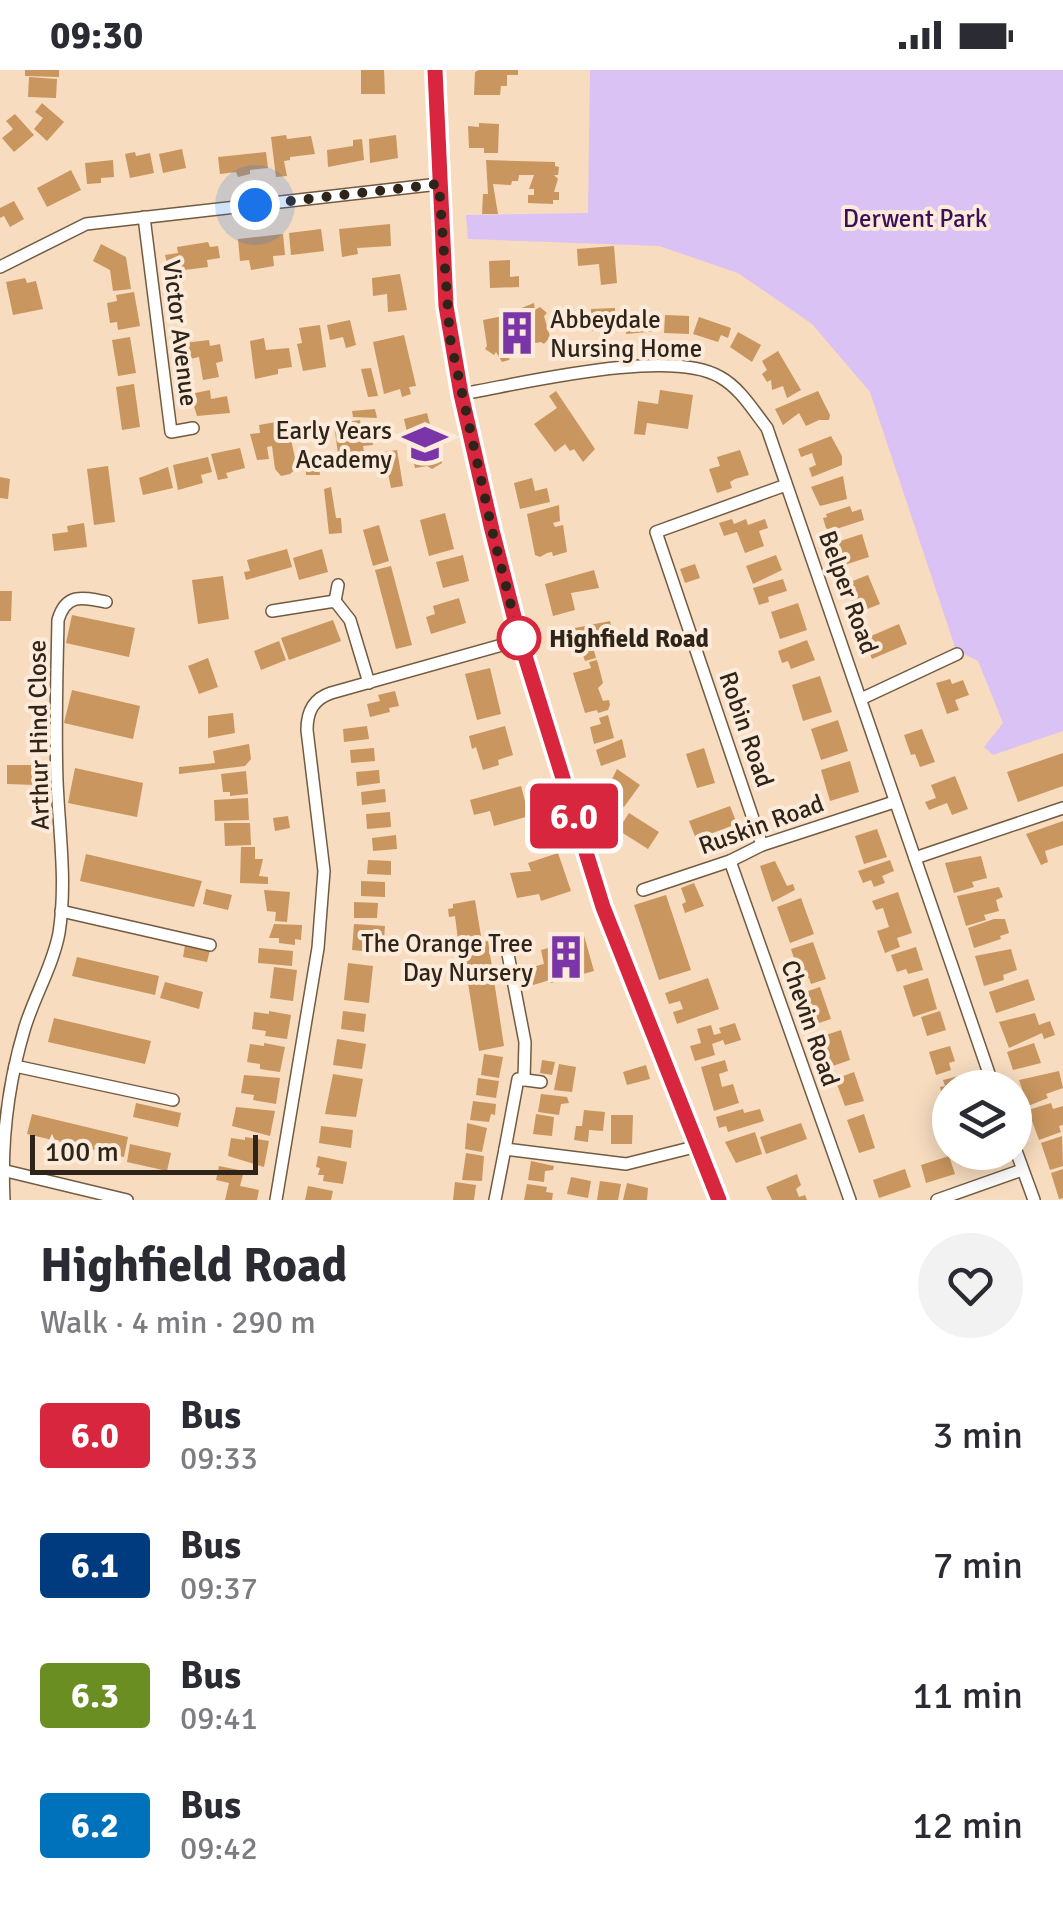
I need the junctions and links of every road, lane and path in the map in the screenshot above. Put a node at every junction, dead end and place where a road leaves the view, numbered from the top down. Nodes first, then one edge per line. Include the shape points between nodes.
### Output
1 (436, 70) edge
2 (439, 184) junction
3 (144, 217) junction
4 (0, 267) edge
5 (461, 394) junction
6 (194, 428) dead end
7 (786, 486) junction
8 (338, 585) dead end
9 (335, 601) junction
10 (106, 602) dead end
11 (272, 612) dead end
12 (520, 640) junction
13 (958, 654) dead end
14 (369, 683) junction
15 (863, 698) junction
16 (894, 802) junction
17 (1063, 808) edge
18 (762, 844) junction
19 (914, 858) junction
20 (730, 861) junction
21 (643, 890) dead end
22 (61, 910) junction
23 (210, 945) dead end
24 (507, 949) dead end
25 (14, 1066) junction
26 (988, 1070) edge
27 (524, 1080) junction
28 (541, 1082) dead end
29 (173, 1100) dead end
30 (698, 1146) junction
31 (505, 1149) junction
32 (2, 1170) edge
33 (1022, 1170) joint
34 (4, 1200) edge
35 (127, 1200) edge
36 (276, 1200) edge
37 (495, 1200) edge
38 (718, 1200) edge
39 (850, 1200) edge
40 (937, 1200) edge
41 (1034, 1200) edge

1 - 2 main road
2 - 3 street
2 - 5 main road via 446,306
3 - 4 street via 86,224
3 - 6 street, Victor Avenue via 171,432
5 - 7 street, Belper Road via 644,365 697,369 737,391 767,428
5 - 12 main road
7 - 15 street, Belper Road
7 - 18 street, Robin Road via 656,532
8 - 9 street
9 - 11 street
9 - 14 street via 350,620
10 - 22 street, Arthur Hind Close via 70,599 58,620
12 - 14 street
12 - 30 main road via 603,907
13 - 15 street
14 - 36 street via 318,699 308,719 324,871 318,948
15 - 16 street, Belper Road
16 - 18 street, Ruskin Road
16 - 19 street, Belper Road
17 - 19 street
18 - 20 street, Ruskin Road
19 - 26 street, Belper Road
20 - 21 street, Ruskin Road
20 - 39 street, Chevin Road
22 - 23 street
22 - 25 street, Arthur Hind Close via 53,955
24 - 27 street via 525,1042
25 - 29 street
25 - 32 street, Arthur Hind Close
27 - 28 street
27 - 31 street via 518,1079
30 - 31 street via 626,1164
30 - 38 main road
31 - 37 street
32 - 34 street, Arthur Hind Close
32 - 35 street
33 - 40 street
33 - 41 street

